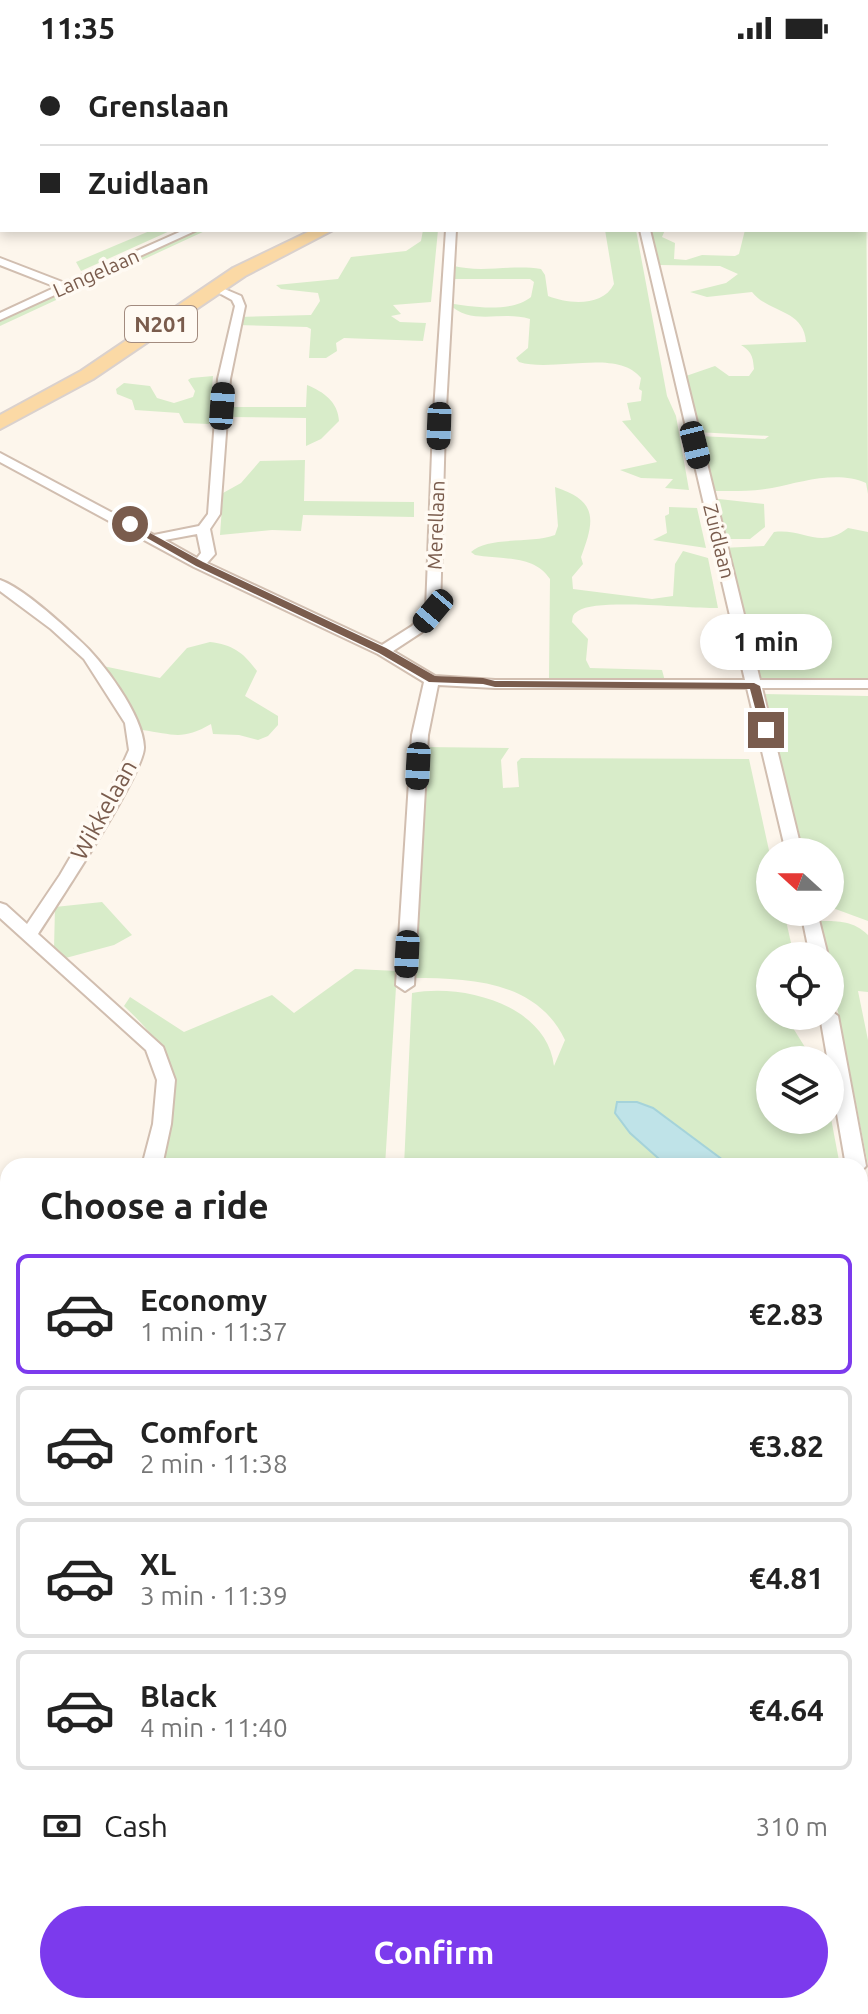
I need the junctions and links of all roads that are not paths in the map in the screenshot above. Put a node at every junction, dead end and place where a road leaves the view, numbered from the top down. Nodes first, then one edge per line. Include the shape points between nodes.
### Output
1 (188, 232) edge
2 (321, 232) edge
3 (451, 232) edge
4 (645, 232) edge
5 (0, 261) edge
6 (65, 287) junction
7 (215, 288) junction
8 (0, 317) edge
9 (0, 423) edge
10 (0, 457) edge
11 (203, 529) junction
12 (156, 538) junction
13 (199, 564) junction
14 (0, 584) edge
15 (383, 651) junction
16 (432, 680) junction
17 (868, 684) edge
18 (754, 686) junction
19 (791, 838) edge
20 (0, 909) edge
21 (29, 934) junction
22 (405, 985) dead end
23 (832, 1030) edge
24 (154, 1158) edge
25 (855, 1158) edge

1 - 6 street, Langelaan
2 - 7 main road, N201
3 - 15 street, Merellaan via 433,611 417,629
4 - 18 street, Zuidlaan
5 - 6 street
6 - 8 street, Langelaan
7 - 9 main road, N201 via 87,375
7 - 11 street via 237,298 240,306 224,379 214,514
10 - 12 street
11 - 12 street
11 - 13 street via 208,554
12 - 13 street
13 - 15 street
14 - 21 street, Wikkelaan via 89,656 132,723 137,750
15 - 16 street
16 - 18 street
16 - 22 street via 420,735
17 - 18 street
18 - 19 street, Zuidlaan
20 - 21 street
21 - 24 street via 154,1047 166,1080
23 - 25 street

